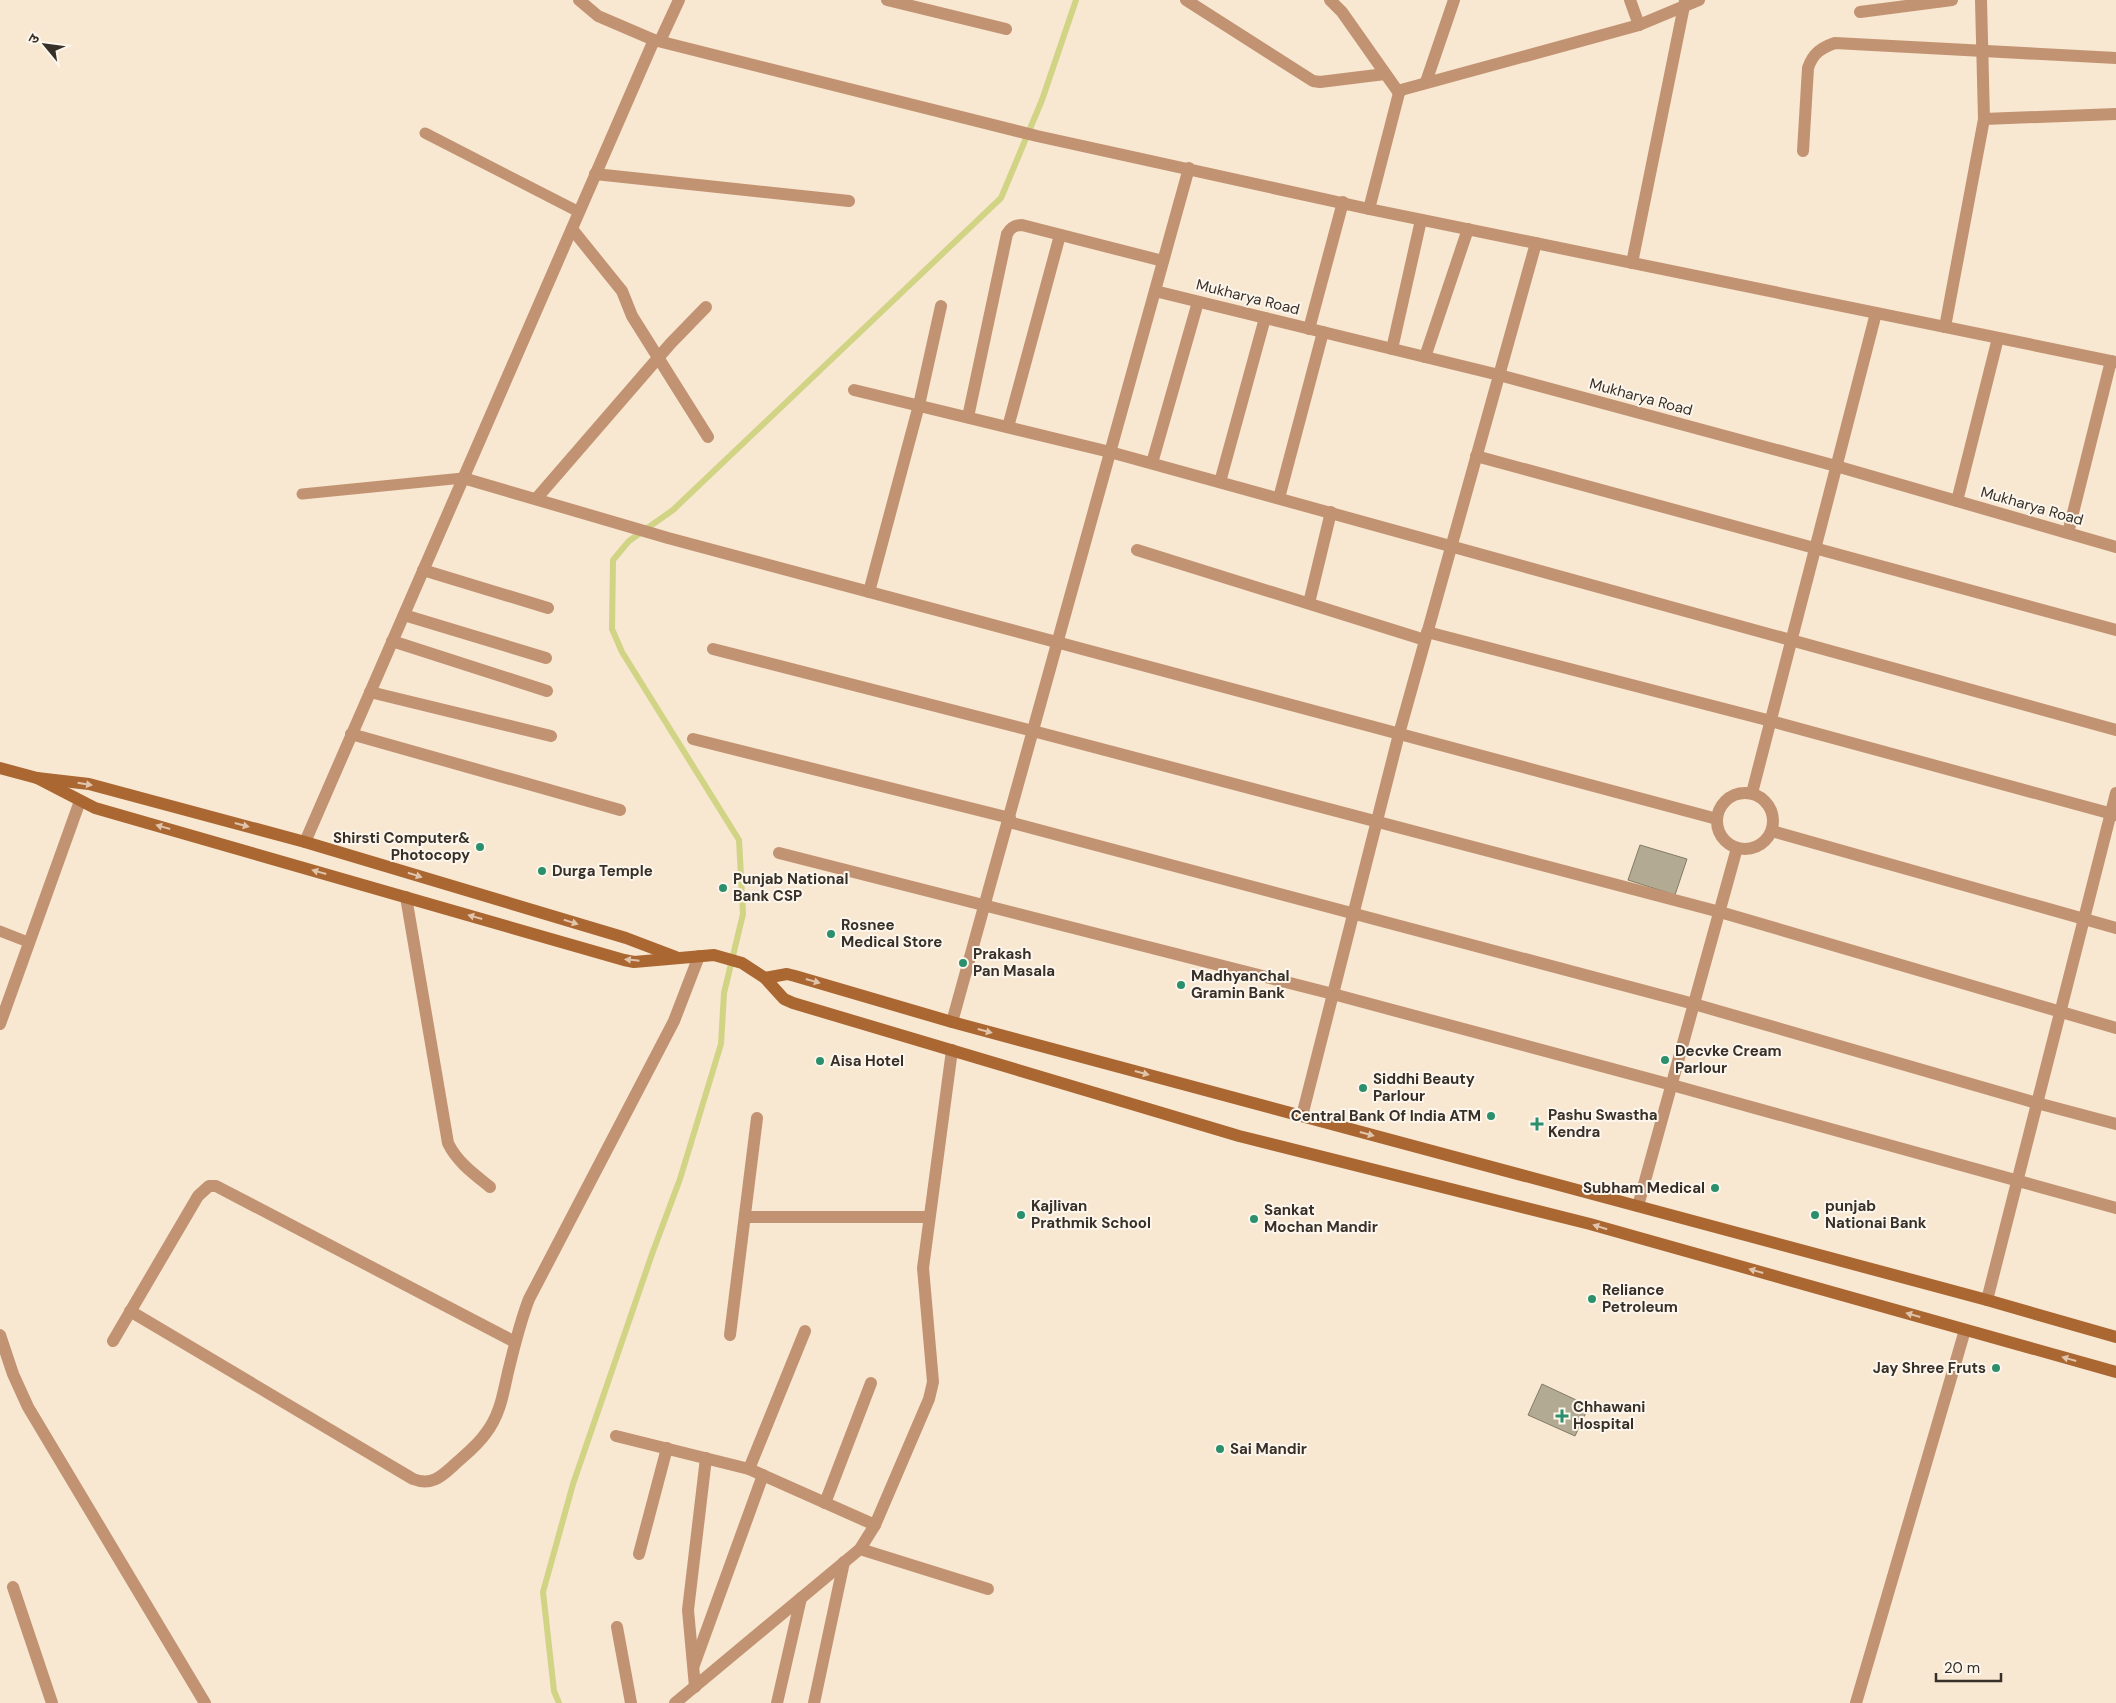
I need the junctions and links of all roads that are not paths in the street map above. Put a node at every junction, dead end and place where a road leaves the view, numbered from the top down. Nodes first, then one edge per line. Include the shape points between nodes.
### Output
1 (579, 0) edge
2 (679, 0) edge
3 (887, 0) edge
4 (1186, 0) edge
5 (1330, 0) edge
6 (1454, 0) edge
7 (1630, 0) edge
8 (1699, 0) edge
9 (1952, 0) edge
10 (1981, 0) edge
11 (1685, 3) edge
12 (1860, 12) dead end
13 (1639, 25) junction
14 (1006, 28) dead end
15 (657, 40) junction
16 (1982, 51) junction
17 (2116, 58) edge
18 (1385, 74) junction
19 (1426, 82) junction
20 (1399, 93) junction
21 (2116, 114) edge
22 (1984, 119) junction
23 (425, 133) dead end
24 (1802, 151) dead end
25 (1189, 168) junction
26 (595, 174) junction
27 (849, 202) dead end
28 (1343, 202) junction
29 (1369, 209) junction
30 (579, 212) junction
31 (1421, 220) junction
32 (572, 229) junction
33 (1468, 229) junction
34 (1060, 235) junction
35 (1536, 243) junction
36 (1163, 261) junction
37 (1632, 263) junction
38 (1155, 291) junction
39 (1198, 302) junction
40 (941, 306) dead end
41 (706, 307) dead end
42 (1876, 313) junction
43 (1265, 318) junction
44 (1945, 327) junction
45 (1309, 329) junction
46 (1323, 332) junction
47 (1998, 338) junction
48 (1392, 349) junction
49 (1425, 357) junction
50 (658, 359) junction
51 (2113, 362) edge
52 (1499, 375) junction
53 (854, 390) dead end
54 (918, 405) junction
55 (968, 417) junction
56 (1008, 427) junction
57 (708, 437) dead end
58 (1110, 452) junction
59 (1476, 456) junction
60 (1152, 463) junction
61 (1836, 466) junction
62 (463, 478) junction
63 (1220, 482) junction
64 (302, 494) dead end
65 (1279, 498) junction
66 (536, 499) junction
67 (1957, 501) junction
68 (1330, 512) junction
69 (2068, 534) junction
70 (1452, 546) junction
71 (1815, 547) junction
72 (2116, 547) edge
73 (1137, 550) dead end
74 (423, 570) junction
75 (870, 592) junction
76 (1309, 604) junction
77 (548, 608) dead end
78 (404, 615) junction
79 (2116, 630) edge
80 (1426, 636) junction
81 (392, 641) junction
82 (1791, 641) junction
83 (1058, 643) junction
84 (713, 649) dead end
85 (546, 658) dead end
86 (547, 691) dead end
87 (370, 692) junction
88 (1771, 721) junction
89 (2116, 730) edge
90 (1033, 731) junction
91 (352, 734) junction
92 (1399, 734) junction
93 (551, 736) dead end
94 (693, 739) dead end
95 (0, 768) edge
96 (37, 778) junction
97 (2116, 793) edge
98 (1752, 794) junction
99 (80, 801) junction
100 (620, 810) dead end
101 (2113, 815) edge
102 (1716, 819) junction
103 (1009, 820) junction
104 (1377, 821) junction
105 (1772, 831) junction
106 (305, 842) junction
107 (1737, 848) junction
108 (779, 853) dead end
109 (406, 897) junction
110 (985, 906) junction
111 (1720, 912) junction
112 (1354, 913) junction
113 (2084, 920) junction
114 (2116, 928) edge
115 (0, 931) edge
116 (28, 942) junction
117 (699, 956) junction
118 (680, 958) junction
119 (765, 978) junction
120 (1333, 994) junction
121 (1694, 1004) junction
122 (2060, 1012) junction
123 (952, 1022) junction
124 (0, 1024) edge
125 (2116, 1028) edge
126 (952, 1050) junction
127 (1672, 1084) junction
128 (2037, 1103) junction
129 (1302, 1116) junction
130 (757, 1118) dead end
131 (2116, 1124) edge
132 (2017, 1180) junction
133 (490, 1187) dead end
134 (1638, 1206) junction
135 (2116, 1208) edge
136 (745, 1216) junction
137 (929, 1217) junction
138 (1987, 1300) junction
139 (130, 1311) junction
140 (1965, 1330) junction
141 (805, 1331) dead end
142 (730, 1335) dead end
143 (0, 1336) edge
144 (2116, 1337) edge
145 (113, 1341) dead end
146 (515, 1342) junction
147 (2116, 1372) edge
148 (871, 1383) dead end
149 (616, 1436) dead end
150 (667, 1448) junction
151 (706, 1458) junction
152 (749, 1469) junction
153 (763, 1475) junction
154 (825, 1503) junction
155 (875, 1525) junction
156 (860, 1549) junction
157 (639, 1554) dead end
158 (844, 1562) junction
159 (13, 1587) dead end
160 (988, 1589) dead end
161 (800, 1598) junction
162 (617, 1627) dead end
163 (693, 1669) junction
164 (695, 1687) junction
165 (52, 1703) edge
166 (205, 1703) edge
167 (631, 1703) edge
168 (676, 1703) edge
169 (777, 1703) edge
170 (814, 1703) edge
171 (1856, 1703) edge

1 - 15 street via 598,16
2 - 15 street
3 - 14 street
4 - 18 street via 1314,81
5 - 18 street
6 - 19 street
7 - 13 street
8 - 11 street
9 - 12 street
10 - 16 street
11 - 13 street
11 - 37 street
13 - 19 street
15 - 25 street via 1037,136
15 - 26 street
16 - 17 street
16 - 22 street
16 - 24 street via 1835,43 1821,49 1812,56 1808,68
18 - 20 street
19 - 20 street
20 - 29 street
21 - 22 street
22 - 44 street
23 - 30 lane
25 - 28 street
25 - 36 street
26 - 27 street
26 - 30 street
28 - 29 street
28 - 45 street
29 - 31 street
30 - 32 street
31 - 33 street
31 - 48 street
32 - 50 street via 622,291 632,316
32 - 62 street
33 - 35 street
33 - 49 street
34 - 36 street
34 - 55 street via 1022,225 1010,228
34 - 56 street
35 - 37 street
35 - 52 street
36 - 38 street
37 - 42 street
38 - 39 street, Mukharya Road
38 - 58 street
39 - 43 street, Mukharya Road
39 - 60 street
40 - 54 street
41 - 50 street
42 - 44 street
42 - 61 street
43 - 45 street, Mukharya Road
43 - 63 street
44 - 47 street
45 - 46 street, Mukharya Road
46 - 48 street, Mukharya Road
46 - 65 street
47 - 51 street
47 - 67 street
48 - 49 street, Mukharya Road
49 - 52 street, Mukharya Road
50 - 57 street
50 - 66 street
51 - 69 street
52 - 59 street
52 - 61 street, Mukharya Road
53 - 54 street
54 - 55 street
54 - 75 street
55 - 56 street
56 - 58 street
58 - 60 street
58 - 83 street
59 - 70 street
59 - 71 street
60 - 63 street
61 - 67 street, Mukharya Road
61 - 71 street
62 - 64 lane
62 - 66 street
62 - 74 street
63 - 65 street
65 - 68 street
66 - 75 street
67 - 69 street, Mukharya Road
68 - 70 street
68 - 76 street
69 - 72 street, Mukharya Road
70 - 80 street
70 - 82 street
71 - 79 street
71 - 82 street
73 - 76 street
74 - 77 street
74 - 78 street
75 - 83 street
76 - 80 street
78 - 81 street
78 - 85 street
80 - 88 street
80 - 92 street
81 - 86 street
81 - 87 street
82 - 88 street
82 - 89 street
83 - 90 street
83 - 92 street
84 - 90 street
87 - 91 street
87 - 93 street
88 - 98 street
88 - 101 street
90 - 103 street
90 - 104 street
91 - 100 street
91 - 106 street
92 - 102 street
92 - 104 street
94 - 103 street
95 - 96 main road
96 - 99 main road
96 -> 106 main road via 89,784
97 - 101 street
98 - 102 street via 1732,795 1719,809
98 - 105 street via 1768,804 1772,813
109 -> 99 main road
99 - 116 street
101 - 113 street
102 - 107 street via 1721,837
103 - 110 street
103 - 112 street
104 - 111 street
104 - 112 street
105 - 107 street via 1757,847
105 - 113 street
106 -> 118 main road via 626,938
107 - 111 street
108 - 110 street
118 -> 109 main road via 624,960
109 - 133 street via 448,1143 460,1162
110 - 120 street
110 - 123 street
111 - 121 street
111 - 122 street
112 - 120 street
112 - 121 street
113 - 114 street
113 - 122 street
115 - 116 lane
116 - 124 street
117 - 118 main road
117 - 119 main road via 714,955 742,963
117 - 146 street via 674,1021 530,1299
119 -> 123 main road via 787,974
119 - 126 main road via 784,999 793,1003
120 - 127 street
120 - 129 street
121 - 127 street
121 - 128 street
122 - 125 street
122 - 128 street
123 -> 129 main road
126 - 137 street
140 -> 126 main road via 1590,1224 1239,1136
127 - 132 street
127 - 134 street
128 - 131 street
128 - 132 street
129 -> 134 main road
130 - 136 street
132 - 135 street
132 - 138 street
134 - 138 main road
136 - 137 street
136 - 142 street
137 - 155 street via 923,1268 931,1392
138 - 144 main road
139 - 145 street
139 - 146 street via 198,1196 209,1186 216,1186
139 - 146 street via 423,1483 433,1482 442,1476 486,1433 499,1410
147 -> 140 main road
140 - 171 street
141 - 152 street
143 - 166 street via 28,1408
148 - 154 street
149 - 150 street
150 - 151 street
150 - 157 street
151 - 152 street
151 - 163 street via 688,1610
152 - 153 street
153 - 154 street
153 - 163 street
154 - 155 street
155 - 156 street
156 - 158 street
156 - 160 street
158 - 161 street
158 - 170 street
159 - 165 street
161 - 164 street
161 - 169 street
162 - 167 street
163 - 164 street
164 - 168 street

